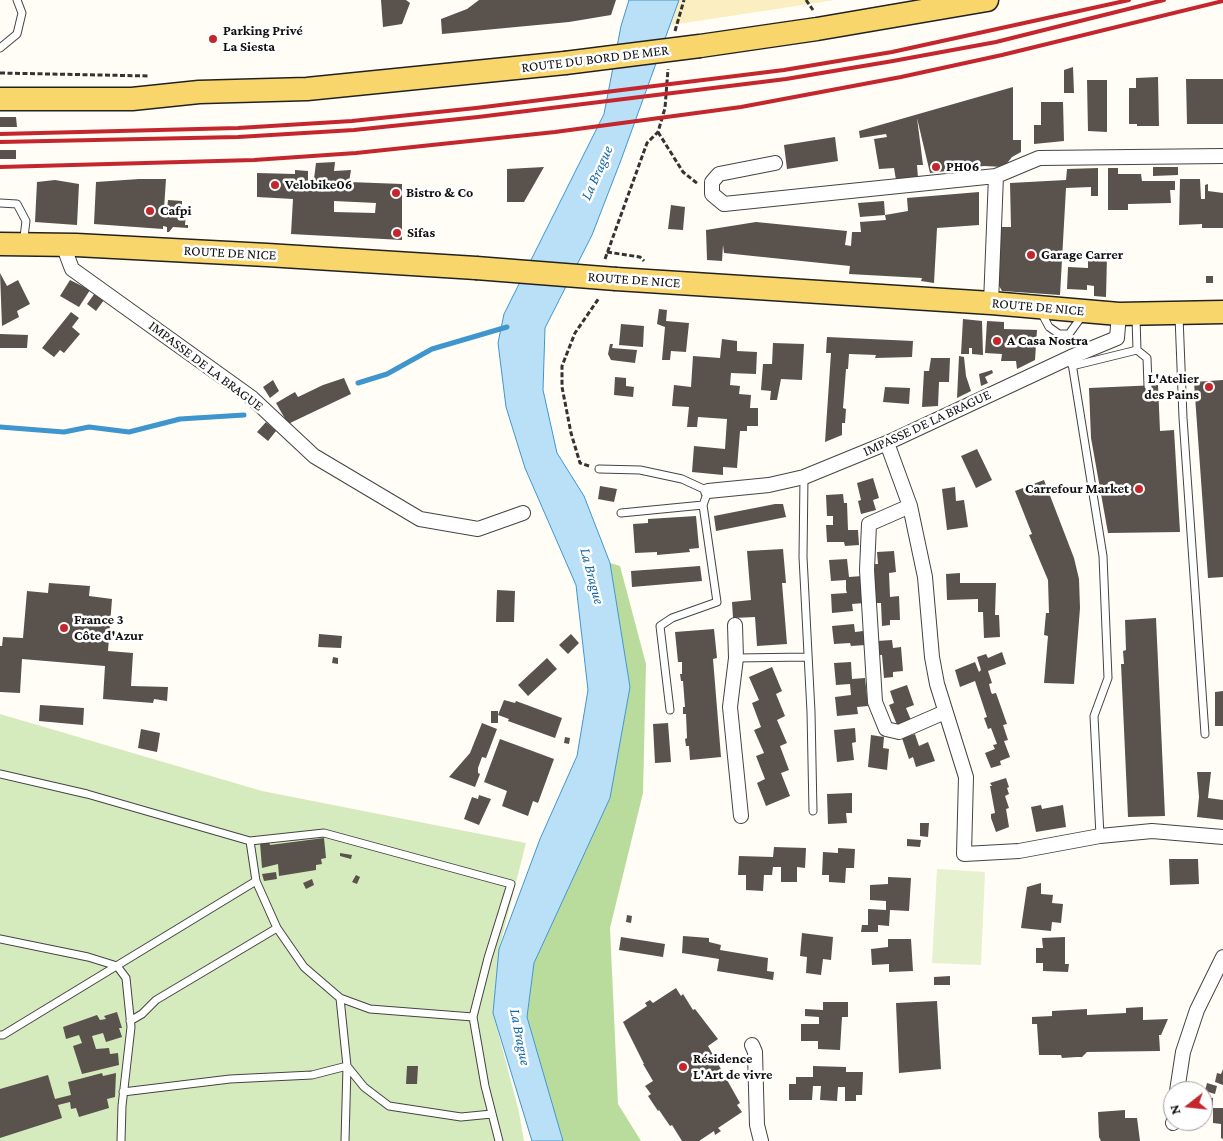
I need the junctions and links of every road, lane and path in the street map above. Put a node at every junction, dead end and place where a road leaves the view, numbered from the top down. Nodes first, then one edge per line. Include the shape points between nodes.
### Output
1 (18, 0) edge
2 (684, 0) edge
3 (987, 0) edge
4 (674, 39) dead end
5 (0, 48) edge
6 (669, 66) dead end
7 (0, 83) edge
8 (199, 92) junction
9 (0, 99) edge
10 (658, 132) junction
11 (1223, 156) edge
12 (775, 163) dead end
13 (996, 176) junction
14 (711, 191) junction
15 (0, 203) edge
16 (0, 233) edge
17 (44, 242) junction
18 (0, 244) edge
19 (606, 255) dead end
20 (599, 297) dead end
21 (991, 303) junction
22 (1223, 312) edge
23 (1179, 313) junction
24 (1127, 314) junction
25 (1137, 350) junction
26 (1071, 361) junction
27 (1148, 386) dead end
28 (887, 443) junction
29 (599, 469) joint
30 (804, 477) junction
31 (708, 491) junction
32 (703, 505) junction
33 (910, 506) junction
34 (523, 513) dead end
35 (621, 513) dead end
36 (735, 625) dead end
37 (808, 657) junction
38 (736, 658) junction
39 (670, 710) dead end
40 (945, 712) junction
41 (1205, 734) dead end
42 (0, 774) edge
43 (813, 811) dead end
44 (741, 816) dead end
45 (1100, 836) junction
46 (1223, 837) edge
47 (250, 841) junction
48 (256, 881) junction
49 (277, 928) junction
50 (0, 939) edge
51 (1223, 957) edge
52 (117, 966) junction
53 (340, 998) junction
54 (474, 1017) junction
55 (130, 1021) junction
56 (0, 1035) edge
57 (752, 1045) dead end
58 (348, 1066) junction
59 (1179, 1081) edge
60 (123, 1092) junction
61 (492, 1114) junction
62 (121, 1141) edge
63 (346, 1141) edge
64 (499, 1141) edge
65 (761, 1141) edge

1 - 5 lane via 22,13 17,34
2 - 4 path
3 - 8 main road, ROUTE DU BORD DE MER, bridge via 864,22 565,63 335,87
6 - 10 path via 665,108
7 - 8 main road, ROUTE DU BORD DE MER via 29,86 132,85
8 - 9 main road, ROUTE DU BORD DE MER via 132,99
10 - 14 path via 682,172
10 - 19 path via 647,143
11 - 13 street via 1039,158
12 - 14 street via 720,174 712,182
13 - 14 street via 724,204
13 - 21 street
15 - 17 lane via 17,204 26,221
16 - 17 main road, ROUTE DE NICE
17 - 18 main road, ROUTE DE NICE
17 - 21 main road, ROUTE DE NICE, bridge
17 - 34 street, IMPASSE DE LA BRAGUE via 72,269 252,398 314,456 420,519 478,529
20 - 29 path via 567,348 562,366 562,387 580,463
21 - 24 main road, ROUTE DE NICE
22 - 23 main road, ROUTE DE NICE
23 - 24 main road, ROUTE DE NICE
23 - 41 lane
24 - 25 lane
24 - 26 street, IMPASSE DE LA BRAGUE via 1117,338
25 - 26 lane
25 - 27 lane via 1147,358
26 - 28 street, IMPASSE DE LA BRAGUE
26 - 45 lane via 1103,556 1108,678 1094,716
28 - 30 street, IMPASSE DE LA BRAGUE
28 - 33 street
29 - 31 lane via 640,470 682,480
30 - 31 street, IMPASSE DE LA BRAGUE via 769,485
30 - 37 lane via 803,557
31 - 32 lane
32 - 35 lane
32 - 39 lane via 717,602 672,618 660,626
33 - 40 street via 925,577 932,658
33 - 40 street via 870,524 867,570 875,702 886,729 899,732
36 - 38 street
37 - 38 lane
37 - 43 lane
38 - 44 street via 730,707
40 - 45 street via 966,777 964,854 1019,851
42 - 47 lane via 87,794
45 - 46 street via 1152,831
47 - 48 lane
47 - 54 lane via 324,832 511,884
48 - 49 lane
48 - 52 lane
49 - 53 lane via 304,967
49 - 55 lane via 164,995
50 - 52 lane
51 - 59 street via 1183,1052
52 - 55 lane via 126,978
52 - 56 lane
53 - 54 lane via 370,1009
53 - 58 lane
54 - 61 lane
55 - 60 lane
57 - 65 street
58 - 60 lane via 312,1075 230,1079
58 - 61 lane via 364,1088 389,1106 461,1117
58 - 63 lane
60 - 62 lane
61 - 64 lane

